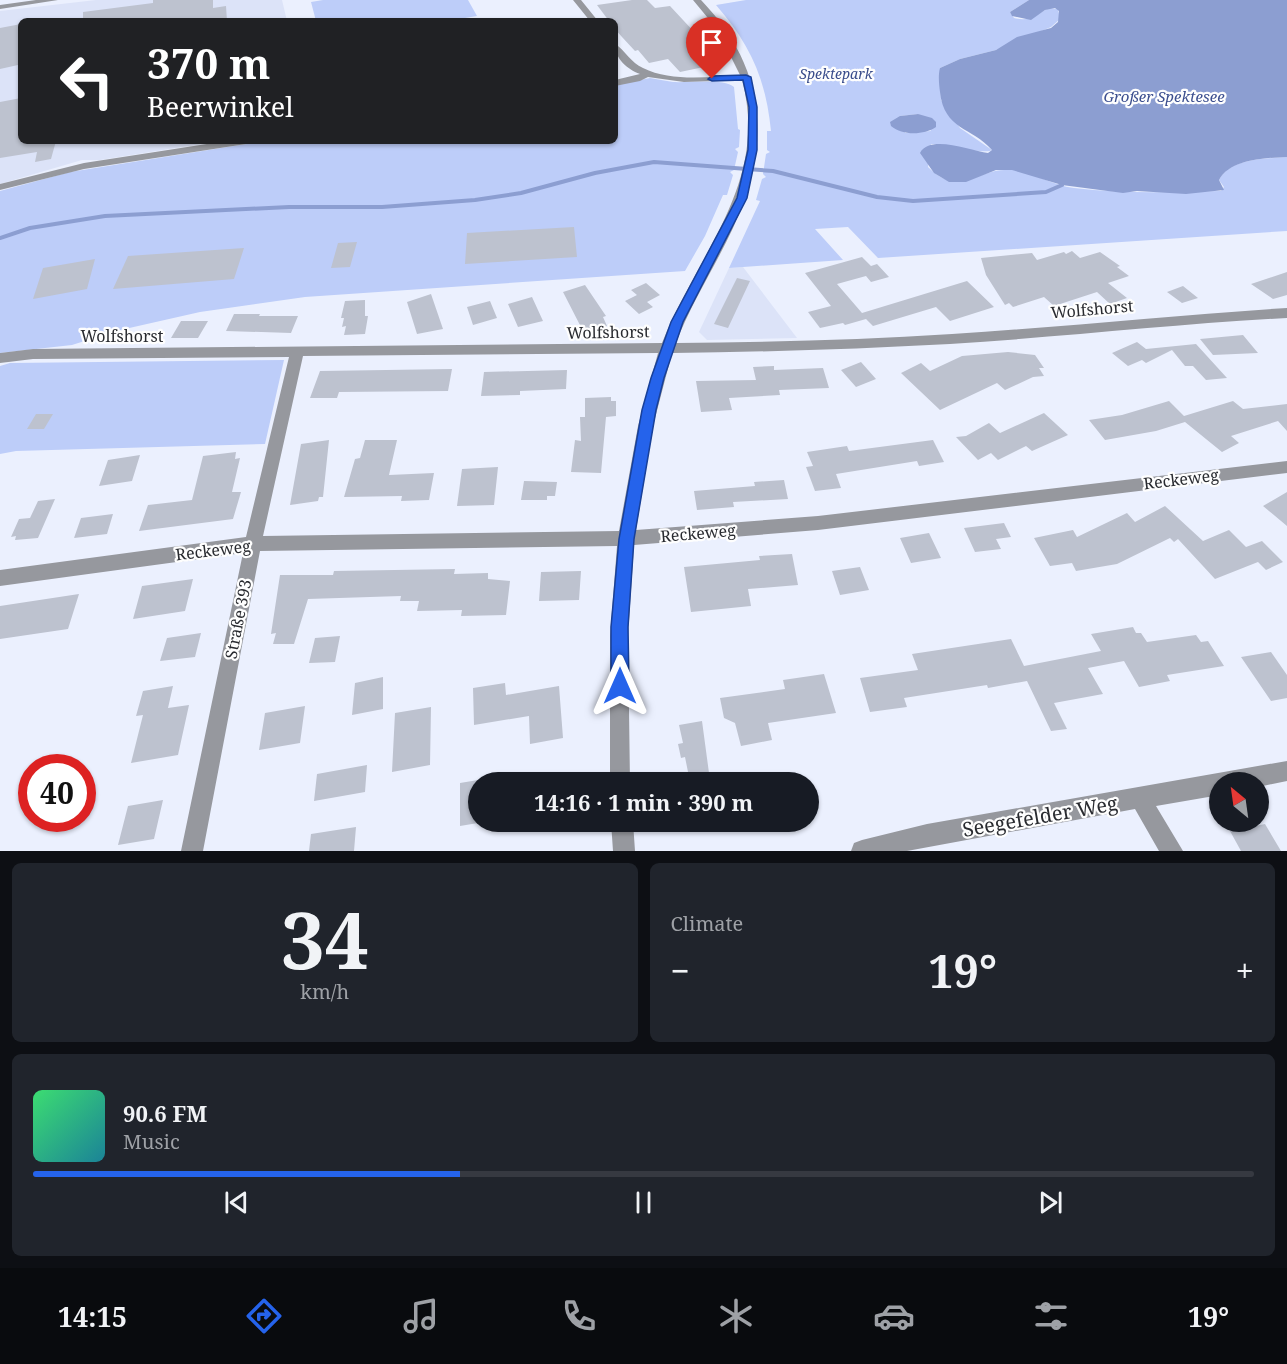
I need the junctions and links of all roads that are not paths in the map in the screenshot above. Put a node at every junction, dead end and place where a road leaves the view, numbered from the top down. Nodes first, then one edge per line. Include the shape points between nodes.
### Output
1 (54, 0) edge
2 (577, 0) edge
3 (697, 0) edge
4 (0, 7) edge
5 (592, 18) edge
6 (618, 51) edge
7 (649, 73) junction
8 (746, 77) junction
9 (618, 83) edge
10 (227, 144) edge
11 (0, 187) edge
12 (1287, 313) edge
13 (667, 350) junction
14 (297, 353) junction
15 (0, 358) edge
16 (1287, 467) edge
17 (626, 539) junction
18 (253, 544) junction
19 (0, 578) edge
20 (1287, 771) edge
21 (620, 772) edge
22 (1269, 774) edge
23 (1209, 786) edge
24 (1141, 799) junction
25 (623, 832) edge
26 (192, 851) edge
27 (624, 851) edge
28 (861, 851) edge
29 (1172, 851) edge

1 - 4 street
2 - 5 street
3 - 8 street via 734,47
6 - 7 street via 627,63
7 - 8 street via 692,80
7 - 9 street via 637,80
8 - 13 street via 754,130 742,198 677,322
10 - 11 street via 84,166
12 - 13 street, Wolfshorst via 952,339
13 - 14 street, Wolfshorst
13 - 17 street via 649,410
14 - 15 street, Wolfshorst via 33,354
14 - 18 street, Straße 393
16 - 17 street, Reckeweg via 818,523
17 - 18 street, Reckeweg
17 - 21 street via 619,627
18 - 19 street, Reckeweg
18 - 26 street, Straße 393
20 - 22 street, Seegefelder Weg
23 - 24 street, Seegefelder Weg
24 - 28 street, Seegefelder Weg via 927,835
24 - 29 street
25 - 27 street

